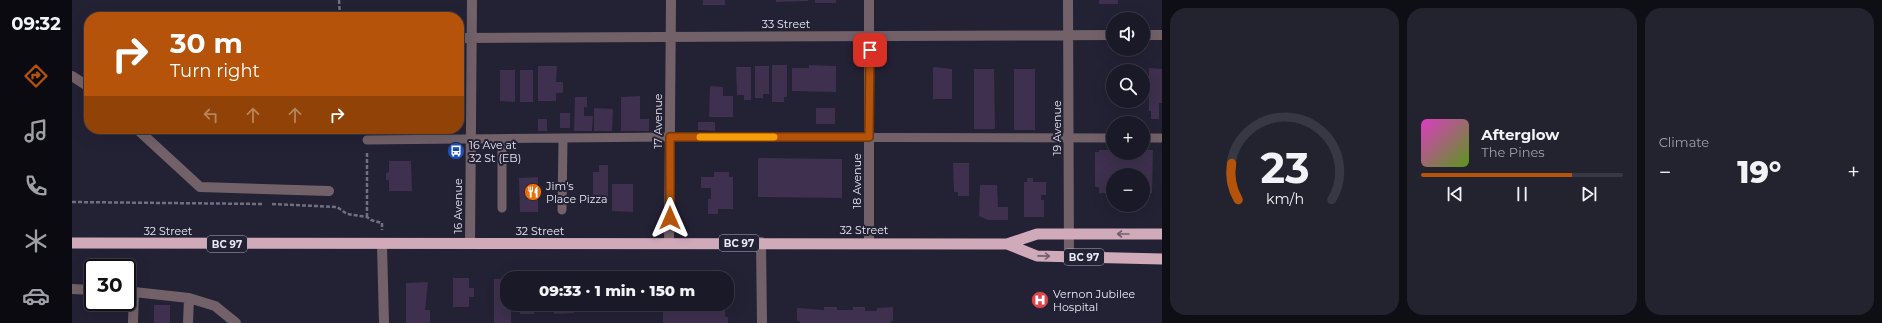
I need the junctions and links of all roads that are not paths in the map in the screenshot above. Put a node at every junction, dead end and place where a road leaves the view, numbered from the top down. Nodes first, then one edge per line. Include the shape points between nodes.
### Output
1 (472, 0) edge
2 (671, 0) edge
3 (869, 0) edge
4 (1068, 0) edge
5 (1068, 35) junction
6 (1106, 35) edge
7 (1150, 35) edge
8 (1162, 35) edge
9 (870, 36) junction
10 (671, 37) junction
11 (464, 38) edge
12 (472, 38) junction
13 (72, 76) edge
14 (84, 84) edge
15 (142, 134) edge
16 (672, 137) junction
17 (869, 137) junction
18 (470, 138) junction
19 (1069, 138) junction
20 (1106, 138) edge
21 (1150, 138) edge
22 (1162, 138) edge
23 (502, 139) junction
24 (563, 139) junction
25 (367, 140) road end
26 (329, 190) dead end
27 (502, 208) dead end
28 (562, 210) dead end
29 (1070, 234) junction
30 (1162, 234) edge
31 (762, 242) junction
32 (72, 243) edge
33 (669, 243) junction
34 (869, 243) junction
35 (470, 244) junction
36 (1007, 244) junction
37 (382, 245) junction
38 (1070, 256) junction
39 (1162, 259) edge
40 (72, 289) edge
41 (84, 290) edge
42 (136, 292) edge
43 (189, 298) junction
44 (132, 311) edge
45 (133, 323) edge
46 (188, 323) edge
47 (236, 323) edge
48 (384, 323) edge
49 (762, 323) edge

1 - 12 street, 16 Avenue
2 - 10 street, 17 Avenue
3 - 9 street, 18 Avenue
4 - 5 street, 19 Avenue
5 - 6 street, 33 Street
5 - 9 street, 33 Street
5 - 19 street, 19 Avenue
7 - 8 street
9 - 10 street, 33 Street
9 - 17 street, 18 Avenue
10 - 12 street, 33 Street
10 - 16 street, 17 Avenue
11 - 12 street, 33 Street
12 - 18 street, 16 Avenue
13 - 14 street
15 - 26 street via 200,187
16 - 17 lane
16 - 24 lane
16 - 33 street, 17 Avenue
17 - 19 lane
17 - 34 street, 18 Avenue
18 - 23 lane
18 - 25 lane
18 - 35 street, 16 Avenue
19 - 20 lane
19 - 29 street, 19 Avenue
21 - 22 lane
23 - 24 lane
23 - 27 lane
24 - 28 lane
30 -> 29 highway, 32 Street / BC 97
29 - 36 highway, 32 Street / BC 97 via 1037,234
29 - 38 street, 19 Avenue
31 - 33 highway, 32 Street / BC 97
31 - 34 highway, 32 Street / BC 97
31 - 49 street
32 - 37 highway, 32 Street / BC 97
33 - 35 highway, 32 Street / BC 97
34 - 36 highway, 32 Street / BC 97
35 - 37 highway, 32 Street / BC 97
36 -> 38 highway, 32 Street / BC 97 via 1037,256
37 - 48 street
38 - 39 highway, 32 Street / BC 97
40 - 41 street
42 - 43 street
43 - 46 street
43 - 47 street via 215,306
44 - 45 street

